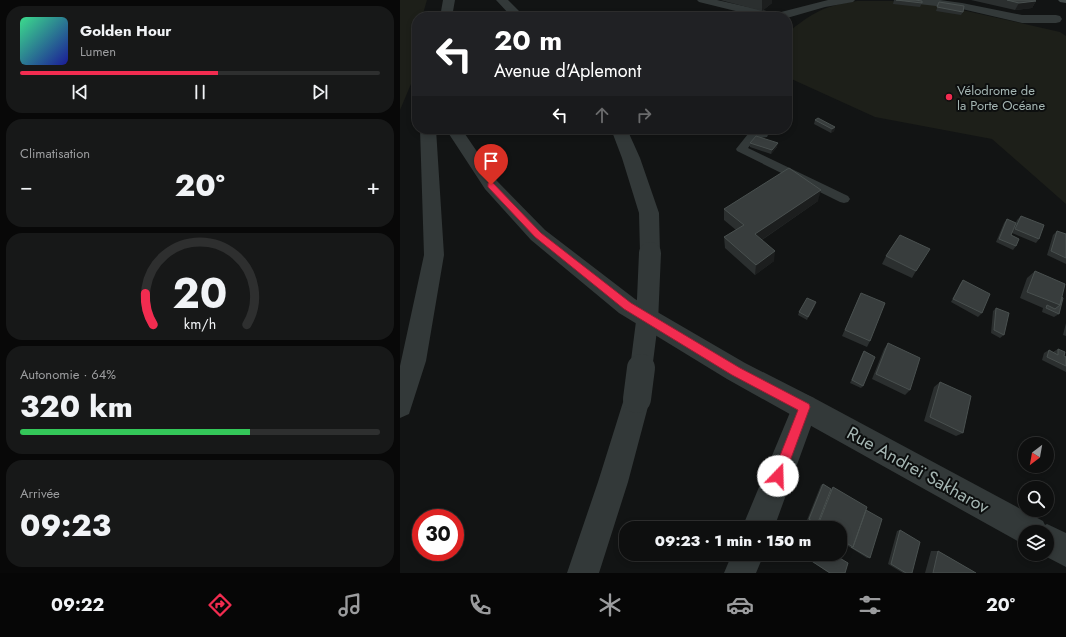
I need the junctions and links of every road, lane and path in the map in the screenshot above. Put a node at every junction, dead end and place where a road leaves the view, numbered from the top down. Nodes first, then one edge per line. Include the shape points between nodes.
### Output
1 (449, 0) edge
2 (502, 0) edge
3 (703, 0) edge
4 (849, 0) edge
5 (910, 0) edge
6 (1064, 0) edge
7 (447, 12) edge
8 (514, 12) edge
9 (754, 12) edge
10 (792, 13) edge
11 (428, 134) edge
12 (457, 134) edge
13 (621, 134) edge
14 (762, 136) edge
15 (844, 199) dead end
16 (400, 405) edge
17 (805, 407) junction
18 (761, 521) edge
19 (1019, 525) edge
20 (1054, 544) edge
21 (1066, 551) edge
22 (745, 561) edge
23 (583, 573) edge
24 (740, 573) edge

1 - 7 street
2 - 8 street
3 - 9 street
4 - 10 street
5 - 6 street via 945,4 1022,20 1059,23 1056,14
11 - 16 street via 434,255 414,361
12 - 17 street, Rue Andreï Sakharov via 491,185 538,235 627,306 736,372
13 - 23 street, bridge via 649,214 647,322 637,399
14 - 15 lane via 752,136 741,149
17 - 18 street
17 - 19 street, Rue Andreï Sakharov
20 - 21 street
22 - 24 street

